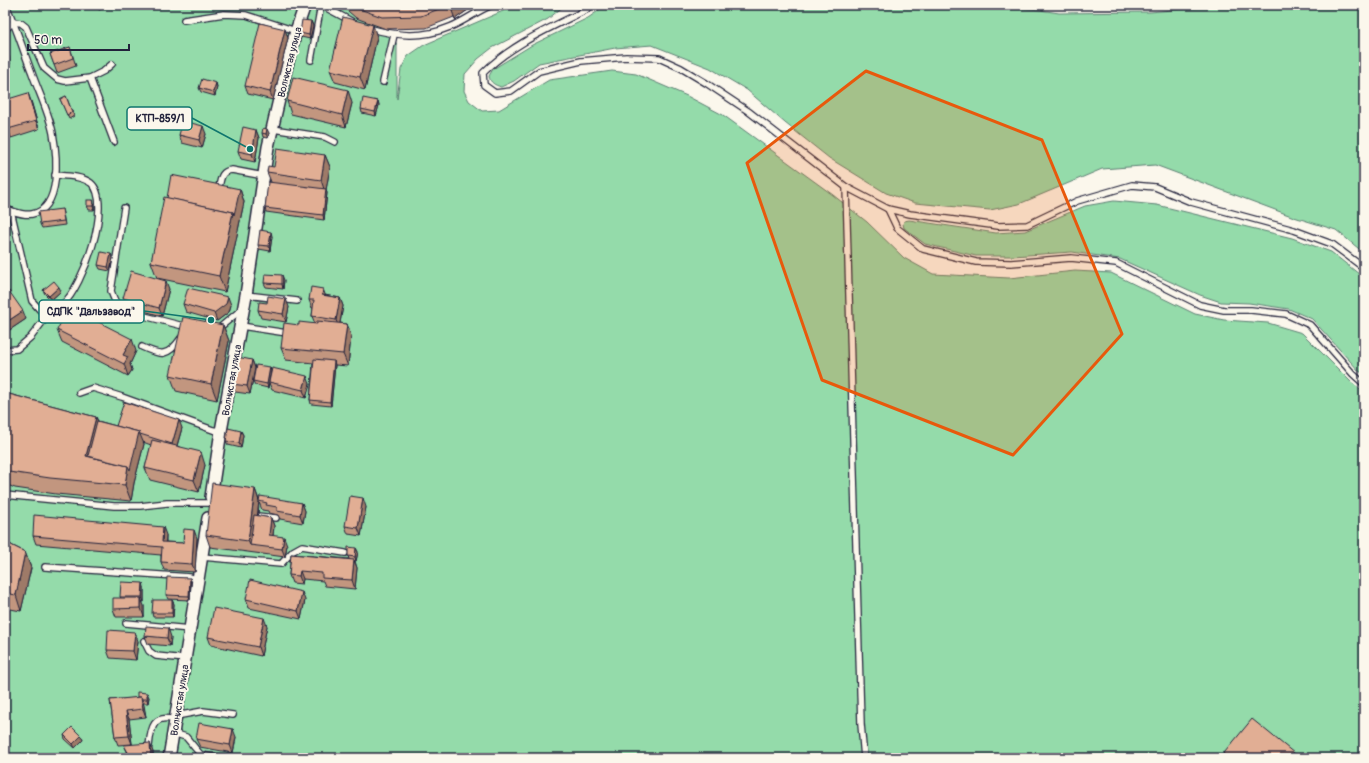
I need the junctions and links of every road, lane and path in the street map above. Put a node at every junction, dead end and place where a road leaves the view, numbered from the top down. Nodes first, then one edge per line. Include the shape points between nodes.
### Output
1 (6, 5) edge
2 (305, 5) edge
3 (321, 5) edge
4 (492, 5) edge
5 (592, 5) edge
6 (184, 20) dead end
7 (13, 22) junction
8 (5, 30) edge
9 (296, 31) junction
10 (394, 35) junction
11 (311, 60) dead end
12 (112, 64) dead end
13 (90, 78) junction
14 (383, 82) dead end
15 (272, 129) junction
16 (114, 142) dead end
17 (335, 142) dead end
18 (55, 175) junction
19 (264, 176) junction
20 (846, 186) junction
21 (219, 187) edge
22 (124, 208) dead end
23 (5, 209) edge
24 (888, 209) junction
25 (12, 211) junction
26 (1364, 268) edge
27 (246, 295) junction
28 (297, 301) dead end
29 (244, 308) junction
30 (50, 312) junction
31 (240, 326) junction
32 (187, 327) junction
33 (194, 329) edge
34 (214, 333) edge
35 (287, 333) edge
36 (142, 347) dead end
37 (5, 350) edge
38 (1364, 384) edge
39 (79, 393) dead end
40 (221, 431) junction
41 (5, 495) edge
42 (212, 507) junction
43 (257, 516) edge
44 (276, 518) edge
45 (345, 553) dead end
46 (202, 557) junction
47 (45, 567) dead end
48 (199, 580) junction
49 (126, 623) dead end
50 (190, 629) junction
51 (144, 641) edge
52 (186, 659) junction
53 (233, 715) dead end
54 (176, 718) junction
55 (173, 733) junction
56 (149, 746) edge
57 (169, 758) edge
58 (218, 758) edge
59 (864, 758) edge

1 - 7 lane
2 - 9 street, Волнистая улица
3 - 10 lane via 358,25
3 - 11 lane
4 - 10 lane via 451,27 424,35
5 - 20 lane via 500,58 483,73 484,85 495,93 511,91 539,71 581,61 626,57 659,58 681,68 748,111
6 - 9 lane via 224,14 246,15
7 - 8 lane
7 - 13 lane via 26,27 44,68 57,79 65,81
7 - 18 lane via 53,133
9 - 15 street, Волнистая улица
10 - 14 lane
12 - 13 lane
13 - 16 lane
15 - 17 lane via 325,137
15 - 19 street, Волнистая улица via 271,147
18 - 25 lane via 52,196 41,210 32,214
18 - 30 lane via 78,178 90,183 97,191 99,210 94,242 79,281 63,304
19 - 21 lane via 227,170 221,176
19 - 27 street, Волнистая улица
20 - 24 lane
20 - 59 lane
22 - 32 lane via 111,290 115,302 125,311
23 - 25 lane
24 - 26 lane via 998,226 1028,225 1077,201 1132,186 1155,188 1191,202 1294,230 1332,244
24 - 38 lane via 897,228 923,249 976,262 1012,263 1071,258 1116,263 1200,305 1224,310 1286,314 1310,325
25 - 30 lane via 32,302 40,310
27 - 28 lane
27 - 29 street, Волнистая улица
29 - 31 street, Волнистая улица
29 - 34 lane
30 - 37 lane via 31,337 17,349
31 - 35 lane
31 - 40 street, Волнистая улица
32 - 33 lane
32 - 36 lane via 170,352 154,353
39 - 40 lane via 93,388
40 - 42 street, Волнистая улица
41 - 42 lane via 134,506 167,503
42 - 46 street, Волнистая улица
43 - 44 lane
45 - 46 lane via 302,546 293,551 281,564
46 - 48 street, Волнистая улица
47 - 48 lane via 190,577
48 - 50 street, Волнистая улица
49 - 50 lane
50 - 52 street, Волнистая улица
51 - 52 lane via 149,651 156,656
52 - 54 street, Волнистая улица
53 - 54 lane via 203,711
54 - 55 street, Волнистая улица
54 - 56 lane via 162,718 154,723
55 - 57 street, Волнистая улица
55 - 58 lane via 190,740 201,755

